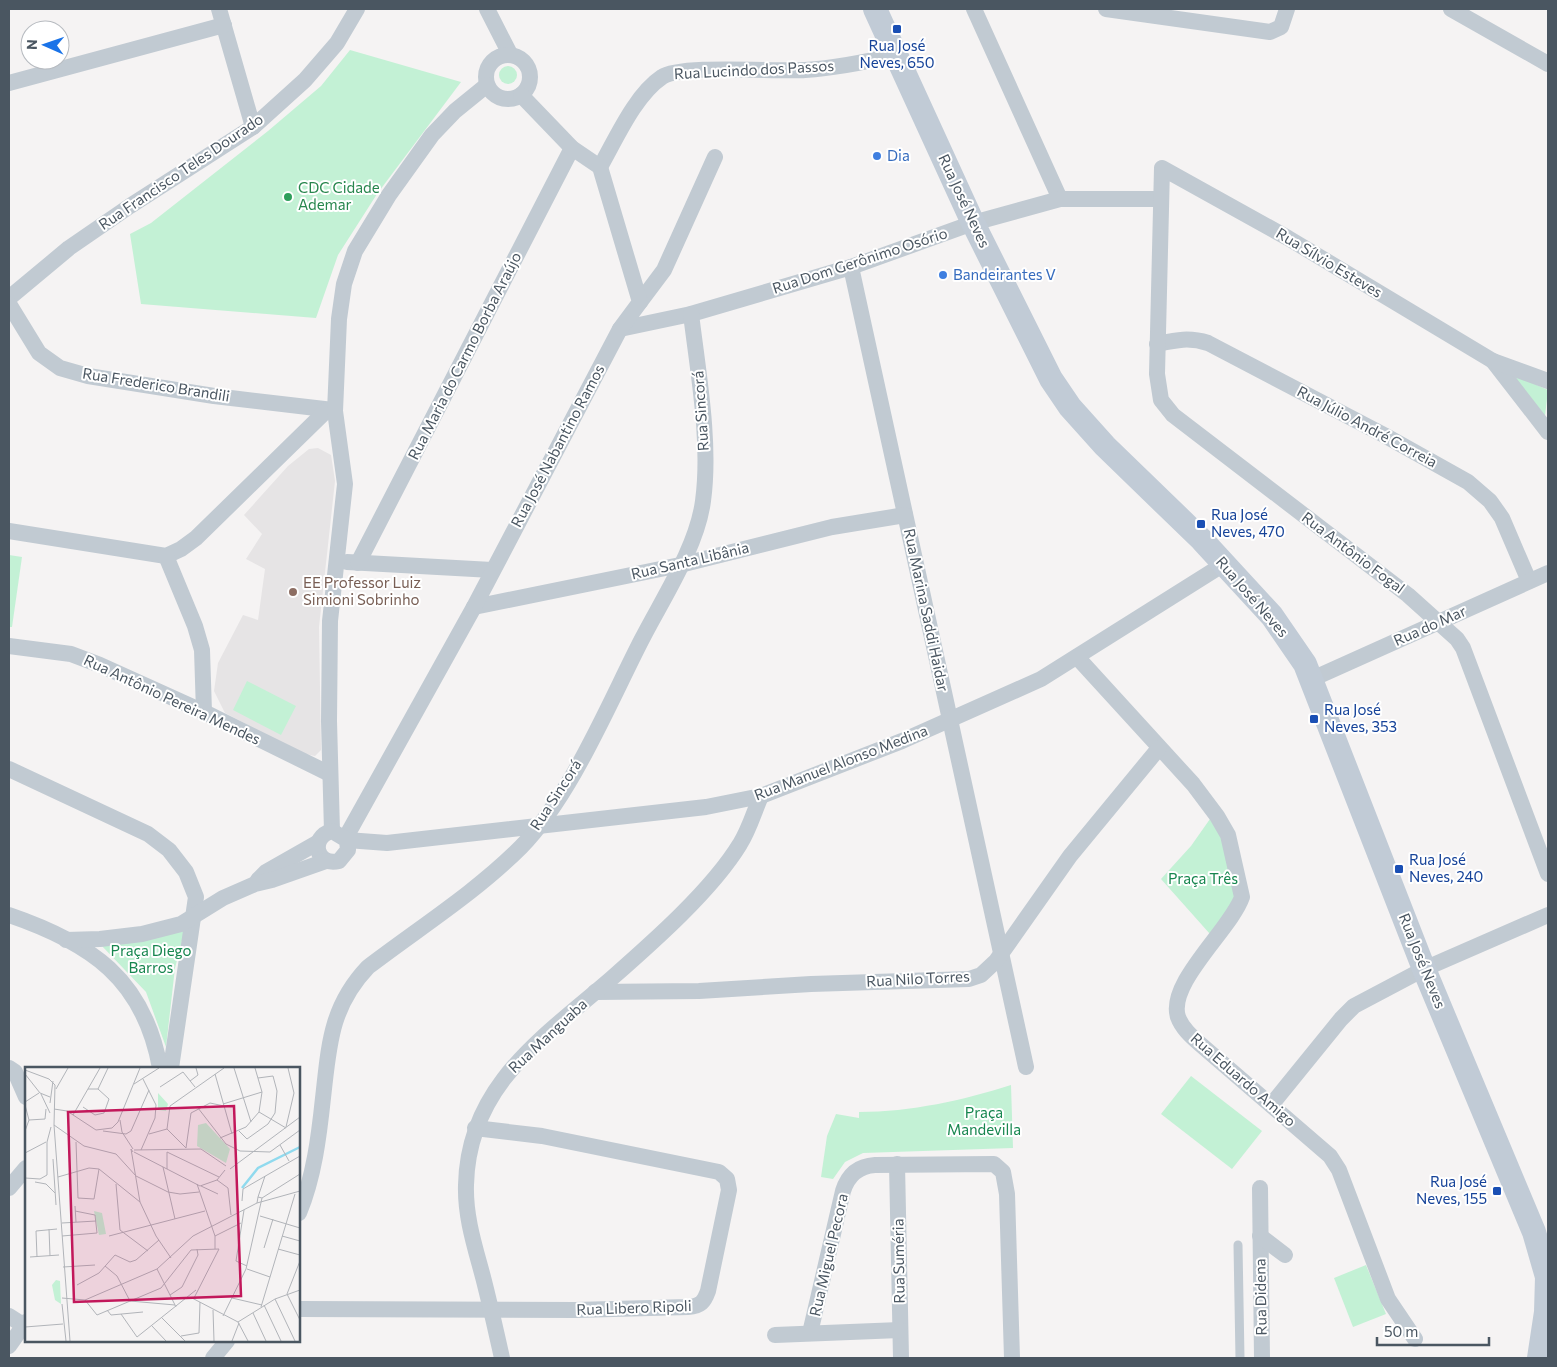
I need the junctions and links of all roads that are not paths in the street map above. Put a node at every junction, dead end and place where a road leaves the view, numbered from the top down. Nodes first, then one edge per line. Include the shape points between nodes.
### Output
1 (219, 9) edge
2 (356, 9) edge
3 (487, 9) edge
4 (875, 9) edge
5 (974, 9) edge
6 (1106, 9) edge
7 (1287, 9) edge
8 (1451, 9) edge
9 (224, 25) junction
10 (510, 54) junction
11 (895, 55) junction
12 (1548, 64) edge
13 (9, 83) edge
14 (487, 86) junction
15 (521, 95) junction
16 (253, 127) junction
17 (572, 148) junction
18 (715, 157) dead end
19 (600, 167) junction
20 (1162, 168) joint
21 (1060, 199) junction
22 (1161, 199) junction
23 (973, 223) junction
24 (851, 267) junction
25 (9, 298) edge
26 (640, 302) junction
27 (9, 304) edge
28 (691, 314) junction
29 (620, 329) junction
30 (1157, 344) junction
31 (1493, 361) junction
32 (1548, 382) edge
33 (331, 410) junction
34 (1548, 432) edge
35 (905, 515) junction
36 (9, 531) edge
37 (166, 556) junction
38 (335, 561) junction
39 (358, 563) junction
40 (1224, 564) junction
41 (680, 565) junction
42 (492, 570) junction
43 (1548, 573) edge
44 (1529, 581) junction
45 (474, 606) junction
46 (1439, 622) junction
47 (9, 646) edge
48 (1077, 658) junction
49 (1312, 680) junction
50 (204, 712) junction
51 (950, 721) junction
52 (1159, 748) junction
53 (9, 769) edge
54 (330, 774) junction
55 (761, 796) junction
56 (540, 824) junction
57 (333, 837) junction
58 (387, 843) junction
59 (345, 857) junction
60 (326, 861) junction
61 (1548, 874) edge
62 (254, 884) junction
63 (9, 915) edge
64 (1548, 915) edge
65 (191, 919) junction
66 (66, 940) junction
67 (1001, 953) junction
68 (1424, 969) junction
69 (595, 992) junction
70 (160, 1067) edge
71 (171, 1067) edge
72 (1026, 1067) dead end
73 (9, 1068) edge
74 (25, 1095) edge
75 (1272, 1104) junction
76 (475, 1128) junction
77 (897, 1164) junction
78 (25, 1169) edge
79 (9, 1188) edge
80 (1260, 1188) dead end
81 (300, 1210) edge
82 (1260, 1236) junction
83 (1238, 1245) dead end
84 (1285, 1255) dead end
85 (1548, 1277) edge
86 (300, 1309) edge
87 (491, 1309) junction
88 (9, 1316) edge
89 (25, 1324) edge
90 (900, 1330) junction
91 (810, 1333) junction
92 (775, 1335) dead end
93 (1415, 1338) dead end
94 (226, 1342) edge
95 (9, 1346) edge
96 (213, 1358) edge
97 (502, 1358) edge
98 (901, 1358) edge
99 (1012, 1358) edge
100 (1240, 1358) edge
101 (1262, 1358) edge
102 (1539, 1358) edge

1 - 9 street
2 - 16 street, Rua Francisco Teles Dourado via 337,43 305,80
3 - 10 street
4 - 11 street, Rua José Neves
5 - 21 street
6 - 7 street via 1270,32 1281,27
8 - 12 street
9 - 13 street
9 - 16 street
10 - 14 street via 502,54 490,63 485,78
10 - 15 street via 524,61 530,75 526,90
11 - 19 street, Rua Lucindo dos Passos via 804,70 686,70 664,75 628,117
11 - 23 street, Rua José Neves
14 - 15 street via 498,97 506,99
14 - 33 street via 455,111 432,135 389,195 355,251 344,284
15 - 17 street
16 - 25 street, Rua Francisco Teles Dourado via 77,243
17 - 19 street
17 - 39 street, Rua Maria do Carmo Borba Araújo
18 - 26 street, Rua José Nabantino Ramos via 664,270
19 - 26 street
20 - 22 street, Rua Antônio Fogal
20 - 31 street, Rua Sílvio Esteves via 1288,238
21 - 22 street, Rua Dom Gerônimo Osório
21 - 23 street, Rua Dom Gerônimo Osório
22 - 30 street, Rua Antônio Fogal
23 - 24 street, Rua Dom Gerônimo Osório
23 - 40 street, Rua José Neves via 1051,379 1070,408
24 - 28 street, Rua Dom Gerônimo Osório
24 - 35 street, Rua Marina Saddi Haidar
26 - 29 street, Rua José Nabantino Ramos
27 - 33 street, Rua Frederico Brandili via 39,353 60,368 88,376 194,393
28 - 29 street, Rua Dom Gerônimo Osório
28 - 41 street, Rua Sincorá via 705,472 697,525
29 - 42 street, Rua José Nabantino Ramos
30 - 44 street, Rua Júlio André Correia via 1182,338 1208,343 1468,482 1490,501 1502,518
30 - 46 street, Rua Antônio Fogal via 1159,389 1162,400 1173,415
31 - 32 street
31 - 34 street
33 - 37 street via 196,538
33 - 38 street via 345,484
35 - 41 street, Rua Santa Libânia via 832,527
35 - 51 street, Rua Marina Saddi Haidar
36 - 37 street
37 - 50 street via 202,650
38 - 39 street
38 - 54 street via 330,621
39 - 42 street
40 - 48 street, Rua Manuel Alonso Medina
40 - 49 street, Rua José Neves via 1285,633
41 - 45 street, Rua Santa Libânia
41 - 56 street, Rua Sincorá via 571,776
42 - 45 street, Rua José Nabantino Ramos
43 - 44 street, Rua do Mar
44 - 46 street, Rua do Mar
45 - 57 street, Rua José Nabantino Ramos via 362,810
46 - 49 street, Rua do Mar
46 - 61 street, Rua Antônio Fogal via 1463,648
47 - 50 street, Rua Antônio Pereira Mendes via 71,654
48 - 51 street, Rua Manuel Alonso Medina via 1041,679
48 - 52 street, Rua Eduardo Amigo
49 - 68 street, Rua José Neves
50 - 54 street, Rua Antônio Pereira Mendes
51 - 55 street, Rua Manuel Alonso Medina
51 - 67 street, Rua Marina Saddi Haidar
52 - 67 street, Rua Nilo Torres via 1070,856
52 - 75 street, Rua Eduardo Amigo via 1193,784 1226,830 1242,890 1240,903 1185,983 1177,1003 1178,1016 1186,1031
53 - 65 street via 148,834 169,850 186,872 196,897
54 - 57 street
55 - 56 street, Rua Manuel Alonso Medina via 706,807
55 - 69 street, Rua Manguaba via 741,843 716,876
56 - 58 street, Rua Manuel Alonso Medina
56 - 81 street, Rua Sincorá via 493,873 357,978 338,1012 328,1042 318,1142
57 - 58 street, Rua Manuel Alonso Medina
57 - 59 street via 348,846
57 - 60 street via 320,857
57 - 62 street, Rua Manuel Alonso Medina via 266,872
58 - 59 street, Rua Manuel Alonso Medina
59 - 60 street, Rua Manuel Alonso Medina via 340,861
60 - 62 street, Rua Manuel Alonso Medina
62 - 65 street, Rua Manuel Alonso Medina via 223,898
63 - 66 street
64 - 68 street
65 - 66 street, Rua Manuel Alonso Medina via 142,934
65 - 71 street
66 - 70 street via 97,956 129,988 143,1011
67 - 69 street, Rua Nilo Torres via 981,975 969,979 700,991
67 - 72 street, Rua Marina Saddi Haidar
68 - 75 street via 1354,1006
68 - 85 street, Rua José Neves via 1534,1232
69 - 76 street, Rua Manguaba via 524,1053 503,1078
73 - 74 street via 15,1072
75 - 93 street, Rua Eduardo Amigo via 1335,1162 1388,1299
76 - 87 street, Rua Manguaba via 468,1153 466,1210
76 - 87 street, Rua Libero Ripoli via 542,1136 710,1169 719,1172 729,1184 708,1291 700,1305 575,1310
77 - 90 street, Rua Suméria
77 - 91 street, Rua Miguel Pecora via 868,1165 849,1178 843,1191
77 - 99 street, Rua Miguel Pecora via 994,1164 1003,1172 1007,1194
78 - 79 street
80 - 82 street, Rua Didena
82 - 84 street, Rua Didena
82 - 101 street, Rua Didena
83 - 100 lane
85 - 102 street, Rua José Neves
86 - 87 street, Rua Libero Ripoli
87 - 97 street, Rua Manguaba
88 - 89 street
89 - 95 street
90 - 91 street
90 - 98 street, Rua Suméria
91 - 92 street
94 - 96 street

